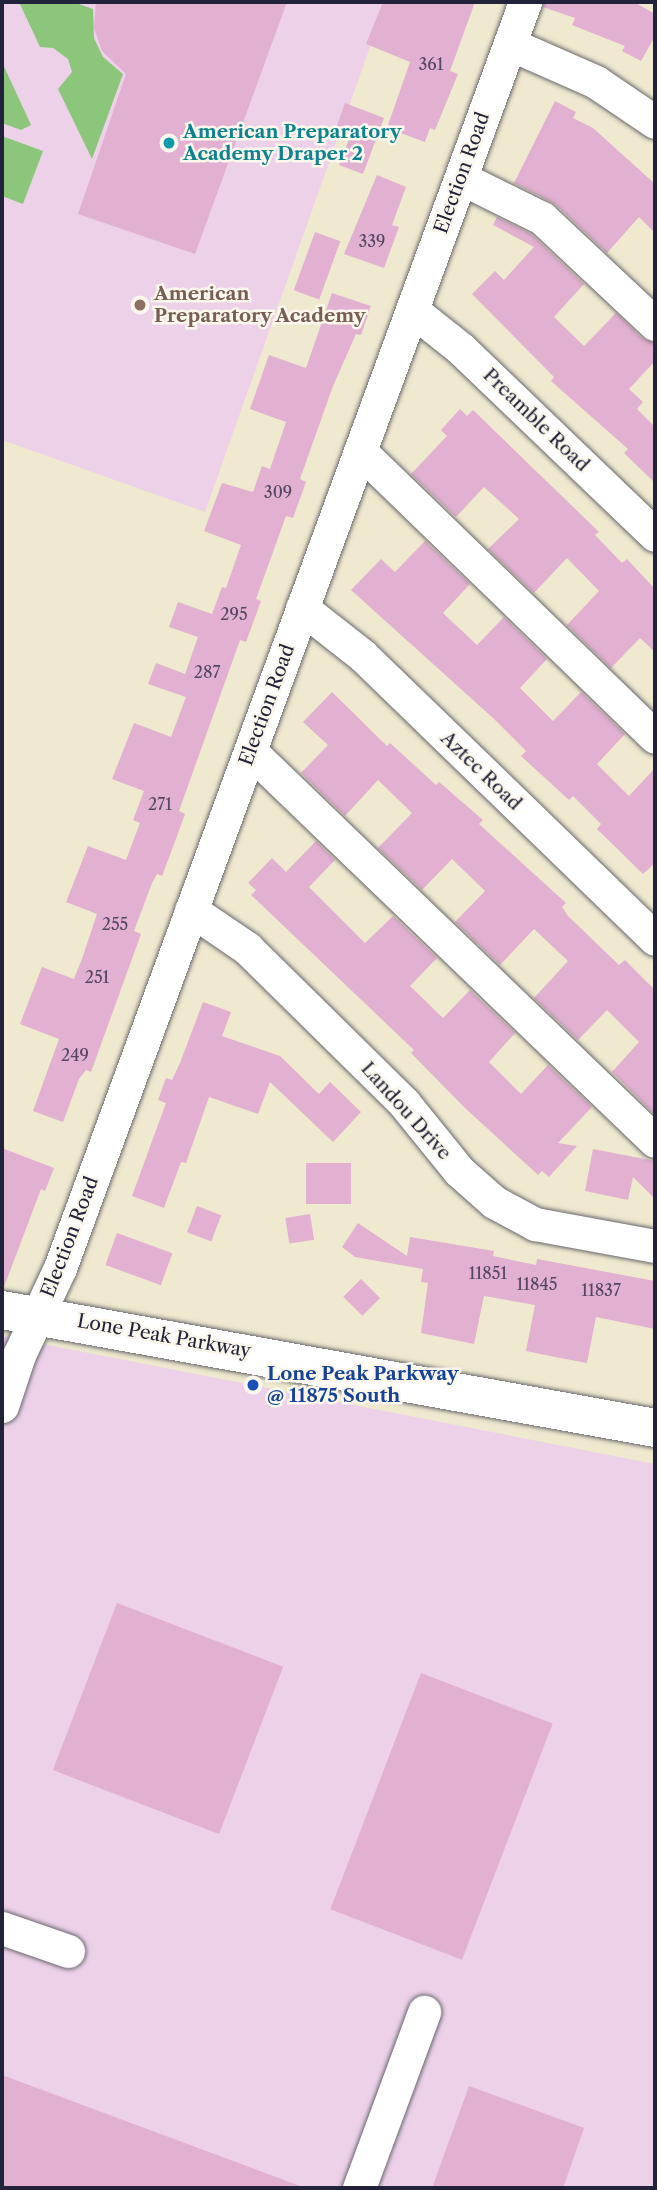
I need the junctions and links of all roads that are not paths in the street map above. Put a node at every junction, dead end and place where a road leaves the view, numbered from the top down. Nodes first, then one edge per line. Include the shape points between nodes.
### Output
1 (526, 2) edge
2 (510, 44) junction
3 (655, 122) edge
4 (461, 178) junction
5 (412, 310) junction
6 (655, 324) edge
7 (360, 451) junction
8 (655, 535) edge
9 (302, 608) junction
10 (655, 737) edge
11 (250, 751) junction
12 (191, 909) junction
13 (655, 939) edge
14 (655, 1141) edge
15 (655, 1246) edge
16 (20, 1312) edge
17 (2, 1406) edge
18 (655, 1428) edge
19 (2, 1928) edge
20 (68, 1951) dead end
21 (424, 2012) dead end
22 (359, 2188) edge

1 - 2 street, Election Road
2 - 3 street via 596,82
2 - 4 street, Election Road
4 - 5 street, Election Road
4 - 6 street via 551,225
5 - 7 street, Election Road
5 - 8 street, Preamble Road via 460,348
7 - 9 street, Election Road
7 - 10 street
9 - 11 street, Election Road
9 - 13 street, Aztec Road via 362,655
11 - 12 street, Election Road
11 - 14 street
12 - 15 street, Landou Drive via 257,958 404,1103 459,1171 495,1202 534,1224
12 - 16 street, Election Road via 60,1269
16 - 17 street, Election Road
16 - 18 main road, Lone Peak Parkway
19 - 20 street
21 - 22 street

